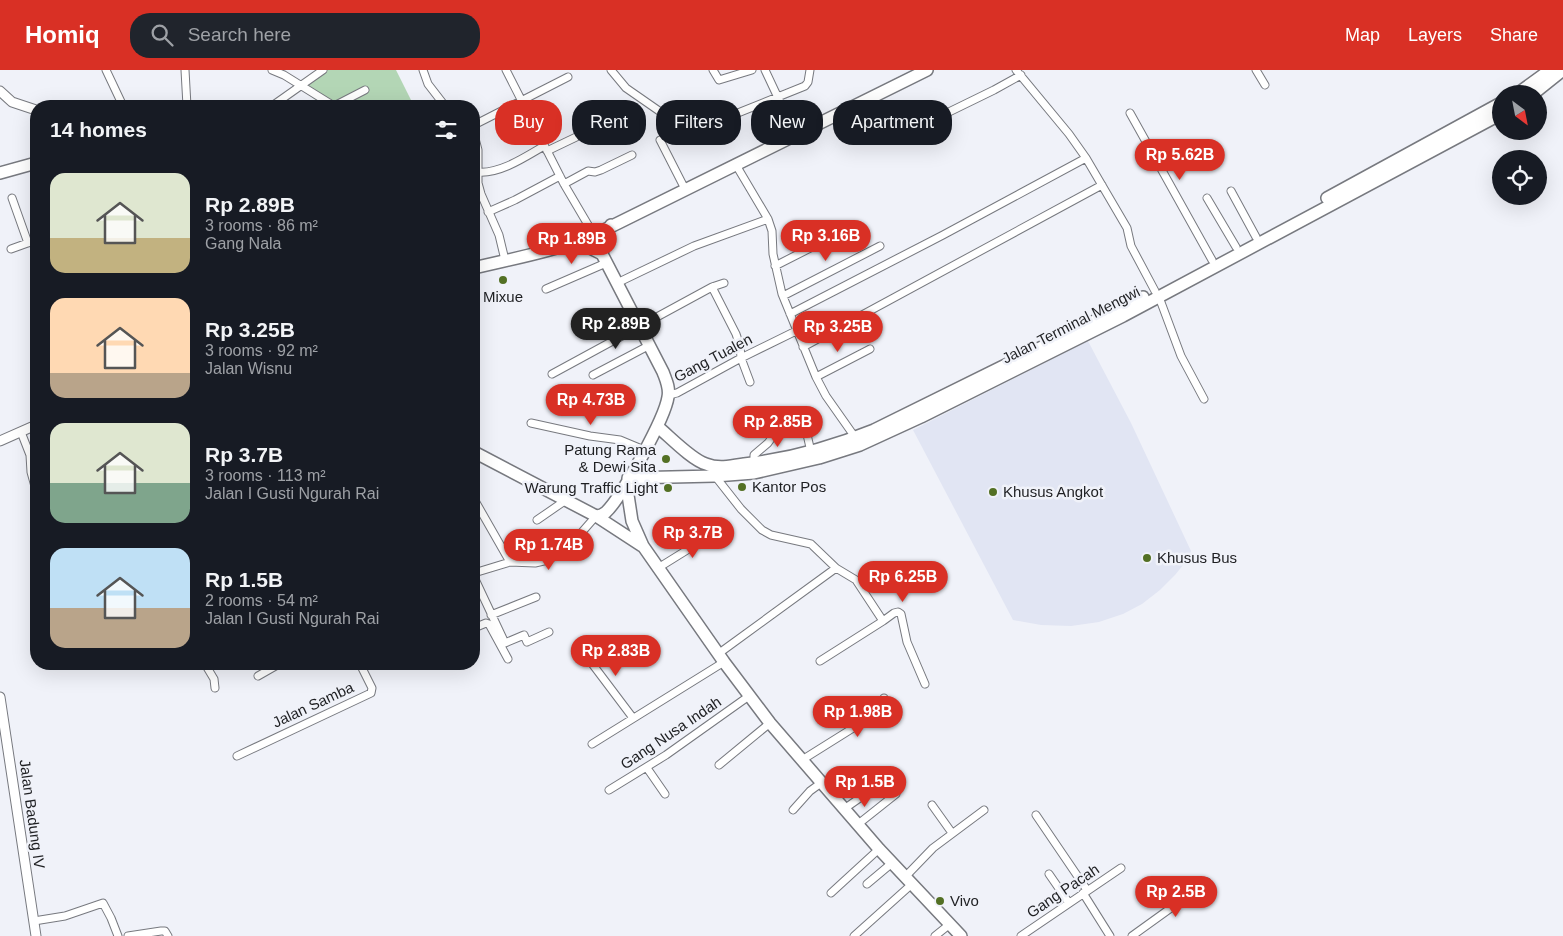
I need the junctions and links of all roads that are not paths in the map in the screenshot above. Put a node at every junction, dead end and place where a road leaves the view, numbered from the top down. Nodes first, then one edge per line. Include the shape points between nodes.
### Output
1 (106, 70) edge
2 (185, 70) edge
3 (272, 70) edge
4 (323, 70) edge
5 (423, 70) edge
6 (506, 70) edge
7 (611, 70) edge
8 (713, 70) edge
9 (752, 70) edge
10 (765, 70) edge
11 (810, 70) edge
12 (927, 70) edge
13 (1256, 70) edge
14 (1563, 70) edge
15 (1018, 72) edge
16 (1543, 72) edge
17 (568, 77) dead end
18 (301, 85) junction
19 (1265, 85) dead end
20 (1528, 85) edge
21 (1544, 85) edge
22 (365, 90) dead end
23 (0, 92) edge
24 (779, 97) junction
25 (119, 100) edge
26 (187, 100) edge
27 (280, 100) edge
28 (325, 100) edge
29 (346, 100) edge
30 (440, 100) edge
31 (521, 100) joint
32 (780, 100) edge
33 (30, 108) edge
34 (1492, 108) edge
35 (656, 109) edge
36 (952, 110) edge
37 (741, 112) edge
38 (1130, 113) dead end
39 (495, 114) edge
40 (1492, 119) edge
41 (480, 122) edge
42 (823, 122) edge
43 (572, 137) edge
44 (543, 145) edge
45 (663, 145) edge
46 (777, 145) edge
47 (545, 149) junction
48 (632, 155) dead end
49 (1086, 158) junction
50 (30, 165) edge
51 (736, 165) junction
52 (480, 172) edge
53 (0, 173) edge
54 (560, 176) junction
55 (1364, 183) junction
56 (564, 184) junction
57 (1102, 185) junction
58 (685, 189) junction
59 (1231, 191) dead end
60 (480, 194) edge
61 (12, 198) dead end
62 (1207, 198) dead end
63 (488, 212) junction
64 (768, 219) junction
65 (611, 225) junction
66 (594, 234) junction
67 (1256, 237) junction
68 (826, 240) dead end
69 (28, 243) joint
70 (572, 244) junction
71 (880, 246) dead end
72 (1236, 248) junction
73 (11, 249) dead end
74 (604, 259) junction
75 (505, 260) junction
76 (1212, 260) junction
77 (480, 266) edge
78 (775, 266) junction
79 (724, 283) dead end
80 (616, 287) junction
81 (712, 287) junction
82 (546, 289) dead end
83 (1157, 294) junction
84 (783, 296) junction
85 (790, 314) junction
86 (640, 326) junction
87 (796, 331) junction
88 (650, 345) junction
89 (803, 346) junction
90 (870, 349) dead end
91 (742, 358) junction
92 (552, 374) dead end
93 (593, 375) dead end
94 (816, 377) junction
95 (750, 382) dead end
96 (669, 395) junction
97 (1204, 400) dead end
98 (769, 421) dead end
99 (531, 423) dead end
100 (658, 426) junction
101 (30, 428) edge
102 (806, 430) dead end
103 (21, 432) junction
104 (0, 441) edge
105 (858, 441) junction
106 (644, 450) junction
107 (810, 452) junction
108 (30, 455) edge
109 (480, 455) edge
110 (754, 468) junction
111 (715, 476) junction
112 (628, 478) junction
113 (566, 500) junction
114 (480, 510) edge
115 (596, 516) junction
116 (537, 520) dead end
117 (716, 532) dead end
118 (643, 546) junction
119 (510, 562) junction
120 (658, 568) junction
121 (836, 568) junction
122 (480, 571) edge
123 (480, 591) edge
124 (536, 597) dead end
125 (490, 615) junction
126 (883, 621) junction
127 (480, 626) edge
128 (548, 632) dead end
129 (581, 649) dead end
130 (721, 658) junction
131 (508, 659) dead end
132 (820, 661) dead end
133 (209, 670) edge
134 (268, 670) edge
135 (363, 670) edge
136 (258, 676) dead end
137 (925, 684) dead end
138 (215, 688) dead end
139 (749, 696) junction
140 (884, 698) dead end
141 (0, 702) edge
142 (634, 718) junction
143 (770, 723) junction
144 (592, 744) dead end
145 (237, 756) dead end
146 (802, 760) junction
147 (719, 765) dead end
148 (647, 768) junction
149 (821, 783) junction
150 (874, 788) dead end
151 (608, 790) dead end
152 (665, 794) dead end
153 (896, 794) dead end
154 (932, 805) dead end
155 (844, 809) junction
156 (793, 810) dead end
157 (984, 810) dead end
158 (1036, 815) dead end
159 (858, 824) junction
160 (952, 833) junction
161 (879, 850) junction
162 (892, 863) junction
163 (1121, 868) dead end
164 (1049, 874) dead end
165 (908, 880) junction
166 (1207, 882) dead end
167 (867, 884) dead end
168 (1085, 892) junction
169 (831, 893) dead end
170 (1069, 903) junction
171 (34, 922) junction
172 (950, 924) junction
173 (36, 936) edge
174 (118, 936) edge
175 (128, 936) edge
176 (168, 936) edge
177 (854, 936) edge
178 (935, 936) edge
179 (962, 936) edge
180 (1021, 936) edge
181 (1110, 936) edge
182 (1132, 936) edge

1 - 25 street
2 - 26 street
3 - 18 street
4 - 18 street
5 - 30 street via 428,84
6 - 31 street
7 - 35 street via 626,88
8 - 9 street via 719,80
10 - 24 street
11 - 24 street via 805,86
12 - 42 highway
13 - 19 street
14 - 21 highway
15 - 36 street via 994,90
15 - 49 street
16 - 20 highway
17 - 31 street
18 - 27 street
18 - 28 street
22 - 29 street
23 - 33 street via 12,102
24 - 32 street
24 - 37 street
34 - 55 highway, Jalan Terminal Mengwi
38 - 76 street
39 - 41 street
40 - 55 highway, Jalan Terminal Mengwi
43 - 47 street
44 - 47 street
45 - 58 street
46 - 51 highway
47 - 52 street via 496,170
47 - 54 street
48 - 56 street via 601,170 588,171
49 - 57 street
49 - 85 street
50 - 53 highway
51 - 58 highway
51 - 64 street
54 - 56 street
54 - 63 street
55 - 67 highway, Jalan Terminal Mengwi
55 - 83 highway, Jalan Terminal Mengwi
56 - 66 street
57 - 83 street via 1127,228 1131,246
57 - 89 street
58 - 65 highway
59 - 67 street
60 - 63 street
61 - 69 street
62 - 72 street
63 - 75 street
64 - 78 street
64 - 80 street via 694,246
65 - 66 highway
65 - 74 highway via 603,244
66 - 70 highway
67 - 72 highway, Jalan Terminal Mengwi
68 - 78 street
69 - 73 street
70 - 74 highway via 588,247
70 - 75 highway
71 - 84 street
72 - 76 highway, Jalan Terminal Mengwi
74 - 80 highway
74 - 82 street
75 - 77 highway
76 - 83 highway, Jalan Terminal Mengwi
78 - 84 street
79 - 81 street
80 - 86 highway
81 - 86 street
81 - 91 street via 736,334
83 - 97 street via 1181,356
83 - 105 highway, Jalan Terminal Mengwi via 976,390
84 - 85 street
85 - 87 street
86 - 88 highway
86 - 92 street
87 - 89 street
87 - 91 street, Gang Tualen
88 - 93 street
88 - 96 highway via 667,382
89 - 94 street
90 - 94 street
91 - 95 street
91 - 96 street, Gang Tualen via 677,394
94 - 105 street
96 - 100 highway
98 - 110 street via 773,436 754,455
99 - 106 street via 620,440
100 - 106 highway
100 - 110 highway, Jalan Terminal Mengwi via 703,464
101 - 103 street
102 - 107 street
103 - 104 street
103 - 108 street
105 - 107 highway, Jalan Terminal Mengwi
105 - 110 highway, Jalan Terminal Mengwi via 819,458
106 - 112 highway
107 - 110 highway, Jalan Terminal Mengwi
109 - 113 highway
110 - 111 highway, Jalan Terminal Mengwi
111 - 112 highway, Jalan Terminal Mengwi
111 - 121 street via 762,530 811,544
112 - 115 highway via 612,505 604,514
112 - 118 highway via 632,521
113 - 115 highway
113 - 116 street
114 - 119 street
115 - 118 highway
115 - 119 street via 568,548 551,558 540,563
117 - 120 street
118 - 120 highway
119 - 122 street
120 - 130 highway
121 - 126 street via 856,580
121 - 130 street
123 - 125 street
124 - 125 street
125 - 128 street via 505,643 524,635 527,642
126 - 132 street
126 - 137 street via 894,612 900,614 907,642
127 - 131 street via 490,624
129 - 142 street
130 - 139 highway
130 - 142 street
133 - 138 street
134 - 136 street
135 - 145 street, Jalan Samba via 372,693
139 - 143 highway
139 - 148 street, Gang Nusa Indah
140 - 146 street via 884,705 877,713
141 - 171 street, Jalan Badung IV
142 - 144 street
143 - 146 highway
143 - 147 street
146 - 149 highway
148 - 151 street, Gang Nusa Indah
148 - 152 street
149 - 155 highway
149 - 156 street
150 - 155 street
153 - 159 street
154 - 160 street
155 - 159 highway
157 - 160 street
158 - 168 street
159 - 161 highway
160 - 165 street via 933,848
161 - 162 highway
161 - 169 street
162 - 165 highway
162 - 167 street
163 - 168 street, Gang Pacah
164 - 170 street
165 - 172 highway
165 - 177 street
166 - 182 street
168 - 170 street, Gang Pacah
168 - 181 street
170 - 180 street, Gang Pacah
171 - 173 street, Jalan Badung IV
171 - 174 street via 104,903
172 - 178 street
172 - 179 highway
175 - 176 street via 165,931

